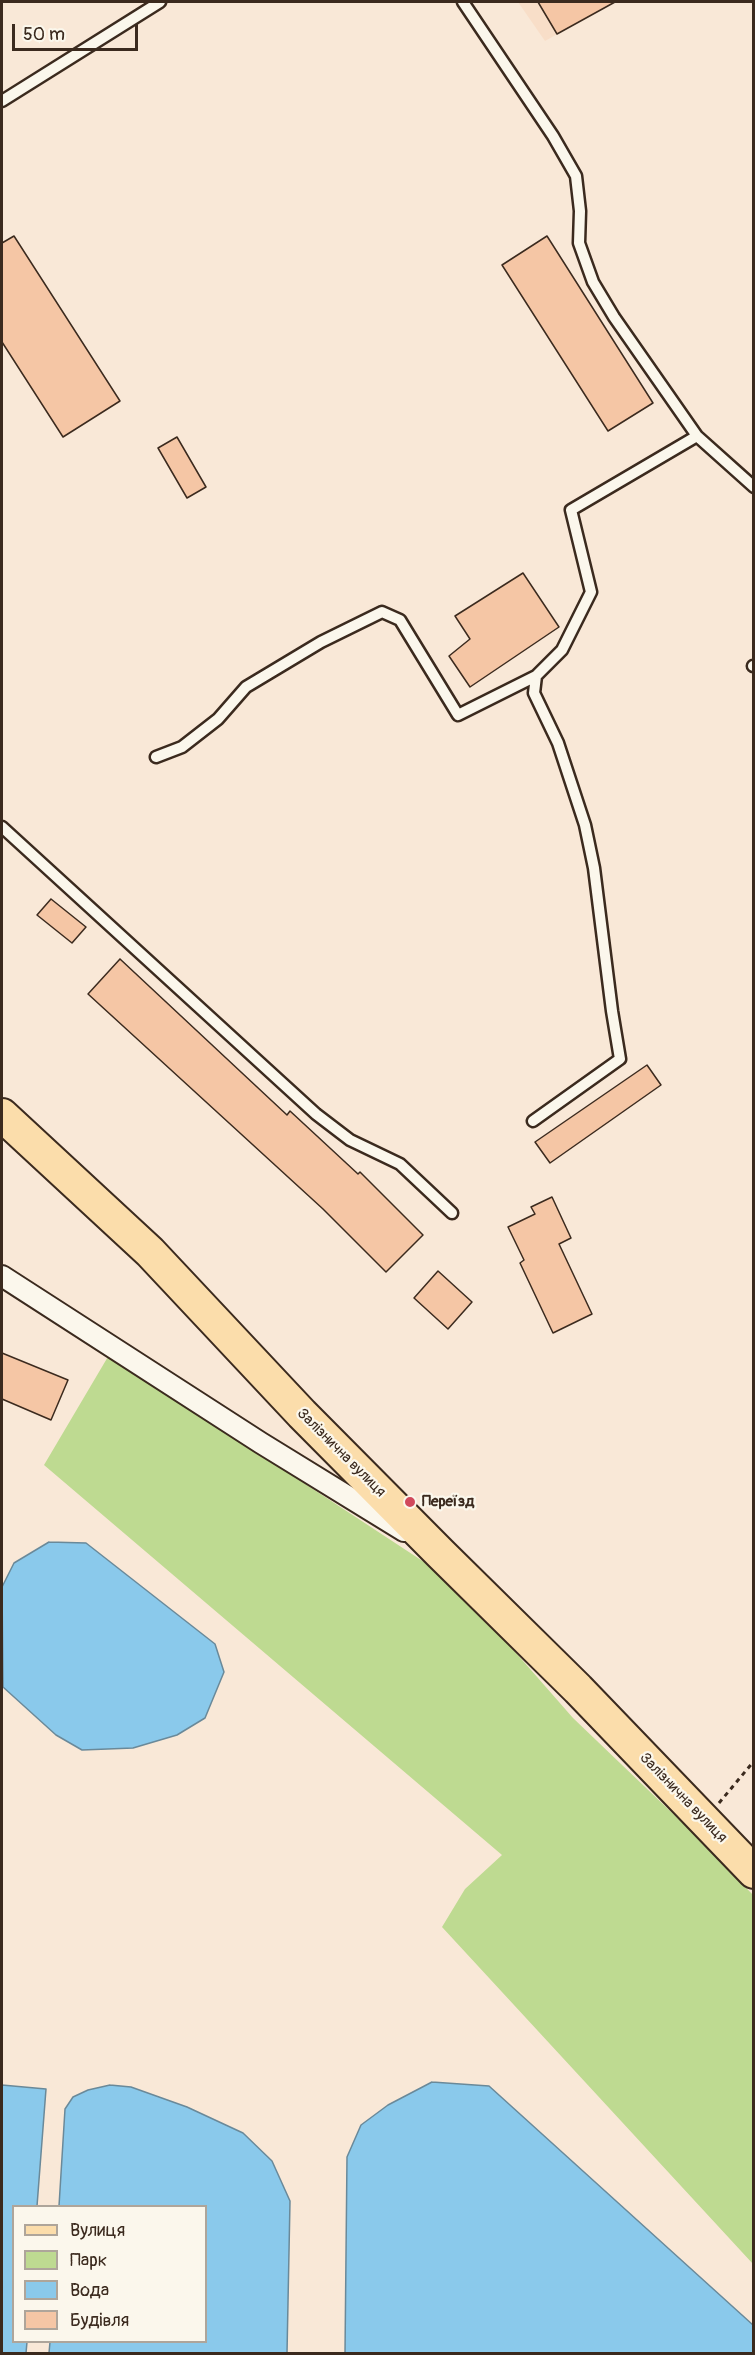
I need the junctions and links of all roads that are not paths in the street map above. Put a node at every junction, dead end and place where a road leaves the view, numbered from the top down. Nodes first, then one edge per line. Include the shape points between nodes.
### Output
1 (160, 2) edge
2 (463, 2) edge
3 (2, 101) edge
4 (697, 435) junction
5 (753, 487) edge
6 (536, 676) junction
7 (156, 757) dead end
8 (2, 827) edge
9 (2, 1115) edge
10 (533, 1121) dead end
11 (452, 1213) dead end
12 (2, 1276) edge
13 (440, 1553) junction
14 (753, 1872) edge

1 - 3 lane
2 - 4 lane via 576,177 579,243 593,282
4 - 5 lane
4 - 6 lane via 571,510 591,592 562,650
6 - 7 lane via 458,715 400,620 382,612 321,642 246,687 218,719 182,747
6 - 10 lane via 534,693 558,742 585,825 620,1059
8 - 11 lane via 316,1114 350,1140 400,1164
9 - 13 main road, Залізнична вулиця via 150,1252
12 - 13 street
13 - 14 main road, Залізнична вулиця via 578,1689

